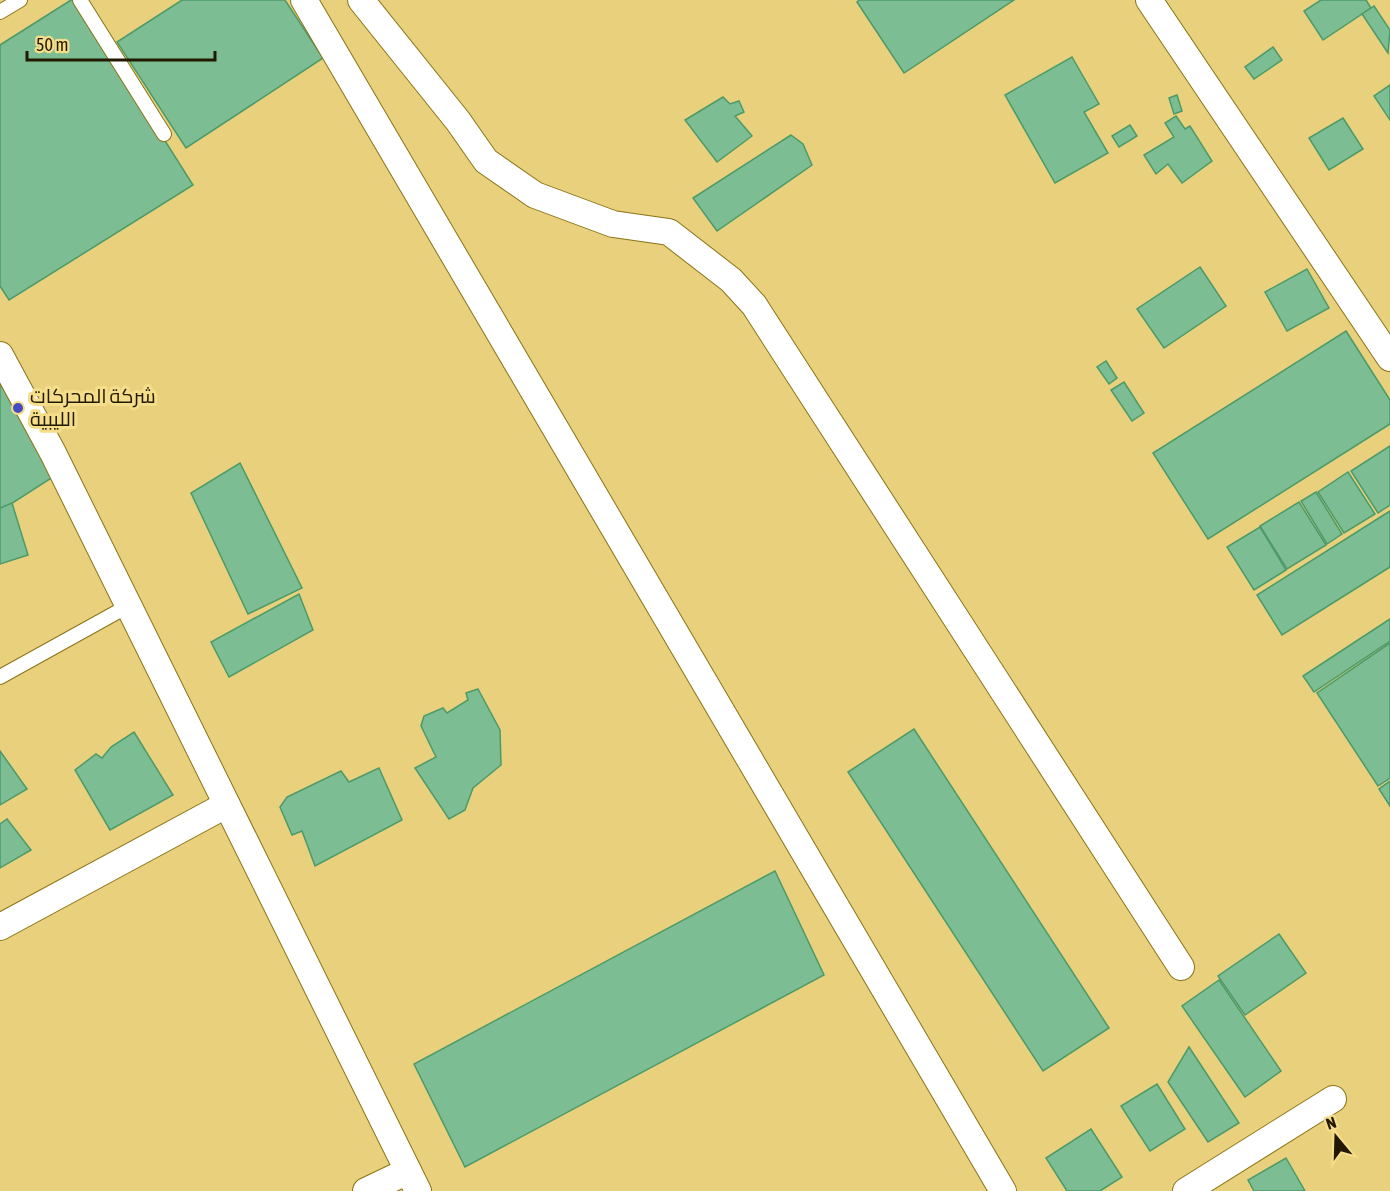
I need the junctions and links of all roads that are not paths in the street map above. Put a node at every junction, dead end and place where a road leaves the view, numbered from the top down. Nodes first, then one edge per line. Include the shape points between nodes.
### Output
1 (20, 0) edge
2 (80, 0) edge
3 (304, 0) edge
4 (361, 0) edge
5 (1149, 0) edge
6 (0, 12) edge
7 (164, 134) dead end
8 (0, 355) edge
9 (1390, 358) edge
10 (128, 606) junction
11 (0, 677) edge
12 (226, 805) junction
13 (0, 927) edge
14 (1181, 967) dead end
15 (1333, 1099) dead end
16 (413, 1181) edge
17 (366, 1191) edge
18 (1003, 1191) edge
19 (1186, 1191) edge

1 - 6 lane
2 - 7 lane
3 - 18 street
4 - 14 street via 486,161 535,195 613,224 669,232 731,280 754,305
5 - 9 street
8 - 10 street
10 - 11 lane
10 - 12 street
12 - 13 street
12 - 16 street
15 - 19 street
16 - 17 street

